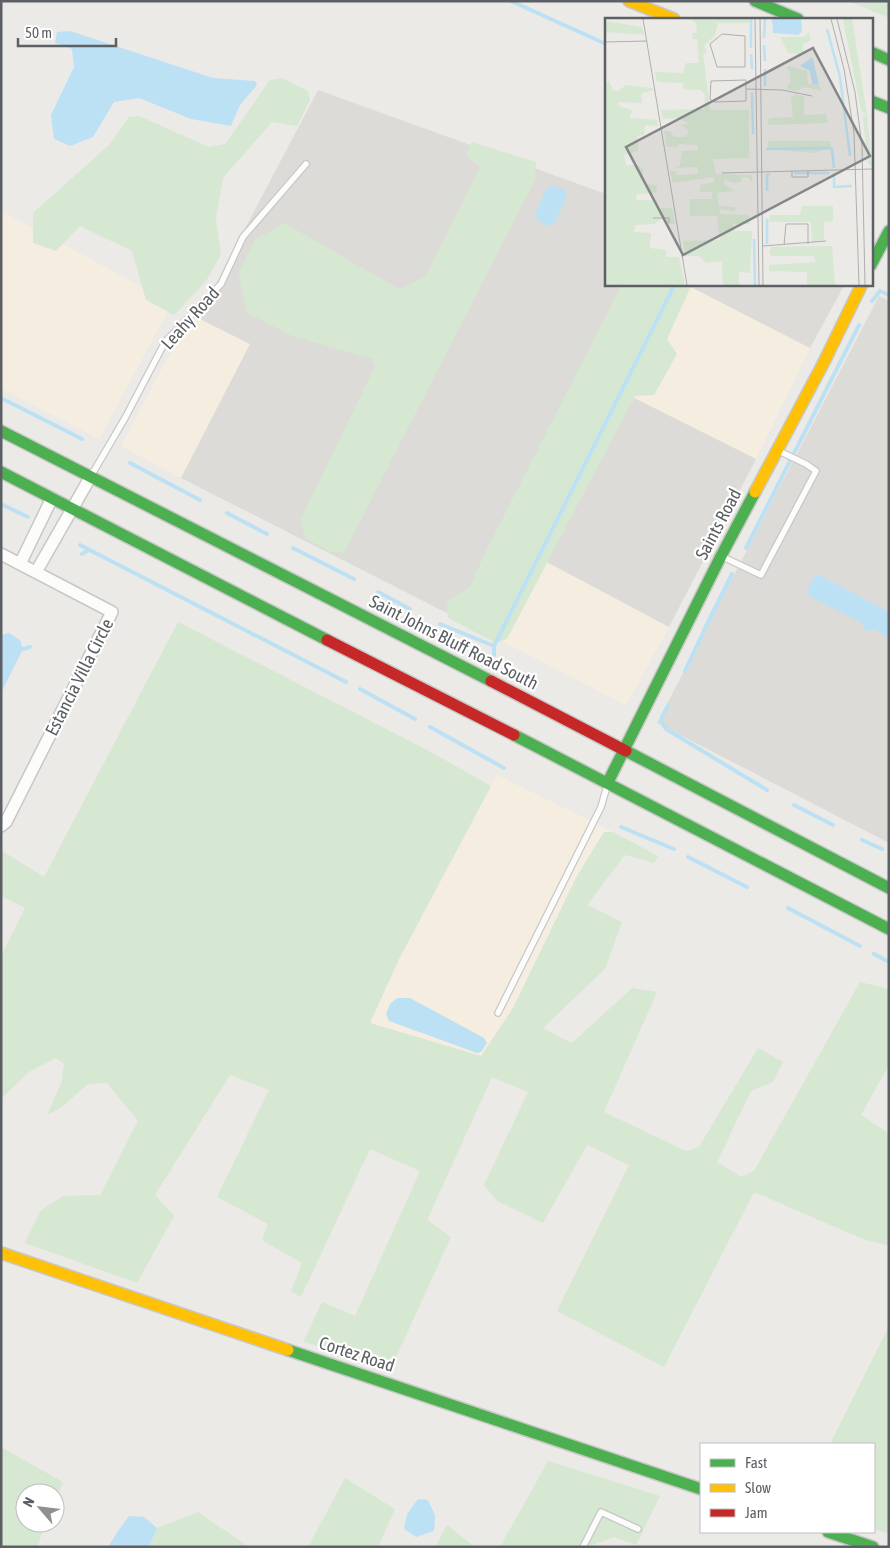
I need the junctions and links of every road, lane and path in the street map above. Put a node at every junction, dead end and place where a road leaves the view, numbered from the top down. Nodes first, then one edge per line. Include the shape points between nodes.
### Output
1 (629, 1) edge
2 (754, 1) edge
3 (672, 18) edge
4 (796, 18) edge
5 (872, 52) edge
6 (889, 60) edge
7 (872, 101) edge
8 (889, 108) edge
9 (306, 164) dead end
10 (889, 231) edge
11 (872, 263) edge
12 (862, 285) edge
13 (1, 431) edge
14 (777, 450) junction
15 (1, 472) edge
16 (91, 476) junction
17 (52, 498) junction
18 (73, 509) junction
19 (1, 554) edge
20 (721, 556) junction
21 (20, 564) junction
22 (36, 572) junction
23 (624, 750) junction
24 (608, 782) junction
25 (1, 826) edge
26 (889, 888) edge
27 (889, 929) edge
28 (498, 1013) dead end
29 (1, 1252) edge
30 (700, 1489) edge
31 (638, 1529) dead end
32 (831, 1533) edge
33 (583, 1547) edge
34 (873, 1547) edge

1 - 3 main road
2 - 4 main road
5 - 6 main road
7 - 8 main road
9 - 16 lane, Leahy Road via 243,237 221,284 165,342
10 - 11 main road
12 - 14 main road, Saints Road
13 - 16 main road, Saint Johns Bluff Road South
14 - 20 main road, Saints Road
14 - 20 lane via 816,471 807,489 761,575
15 - 17 main road
16 - 18 street, Leahy Road
16 - 23 main road, Saint Johns Bluff Road South
17 - 18 main road
17 - 21 street
18 - 22 street, Leahy Road
18 - 24 main road
19 - 21 street, Estancia Villa Circle
20 - 23 main road, Saints Road
21 - 22 street, Estancia Villa Circle
22 - 25 street, Estancia Villa Circle via 112,612 6,822
23 - 24 main road, Saints Road
23 - 26 main road, Saint Johns Bluff Road South
24 - 27 main road
24 - 28 lane via 601,807
29 - 30 main road, Cortez Road
31 - 33 lane via 602,1512
32 - 34 main road

